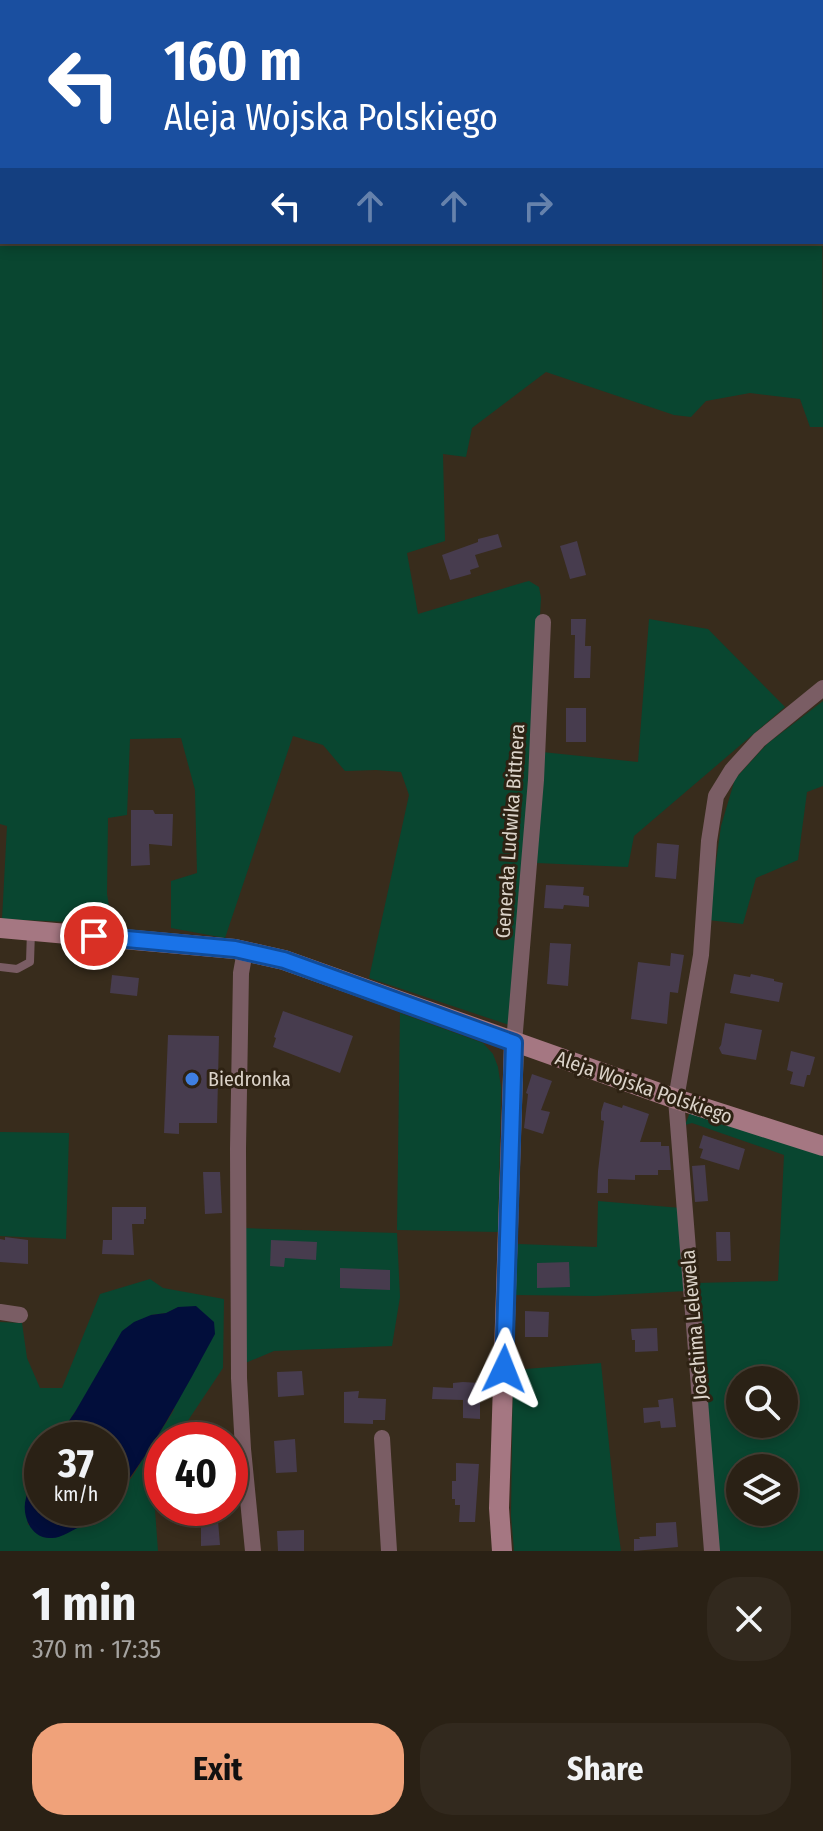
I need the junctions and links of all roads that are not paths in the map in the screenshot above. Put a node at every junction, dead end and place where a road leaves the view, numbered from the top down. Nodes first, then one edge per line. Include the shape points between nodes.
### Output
1 (543, 622) dead end
2 (823, 688) edge
3 (0, 928) edge
4 (31, 930) junction
5 (245, 951) junction
6 (0, 967) edge
7 (514, 1043) junction
8 (676, 1099) junction
9 (823, 1146) edge
10 (0, 1312) edge
11 (20, 1315) dead end
12 (382, 1438) dead end
13 (253, 1551) edge
14 (389, 1551) edge
15 (502, 1551) edge
16 (712, 1551) edge

1 - 7 street, Generała Ludwika Bittnera
2 - 8 street, Joachima Lelewela via 759,740 716,796 701,955
3 - 4 street, Aleja Wojska Polskiego
4 - 5 street, Aleja Wojska Polskiego
4 - 6 lane via 30,962 17,969
5 - 7 street, Aleja Wojska Polskiego via 284,960
5 - 13 street via 238,1149 239,1365
7 - 8 street, Aleja Wojska Polskiego
7 - 15 street via 499,1508
8 - 9 street, Aleja Wojska Polskiego
8 - 16 street, Joachima Lelewela
10 - 11 street
12 - 14 street

